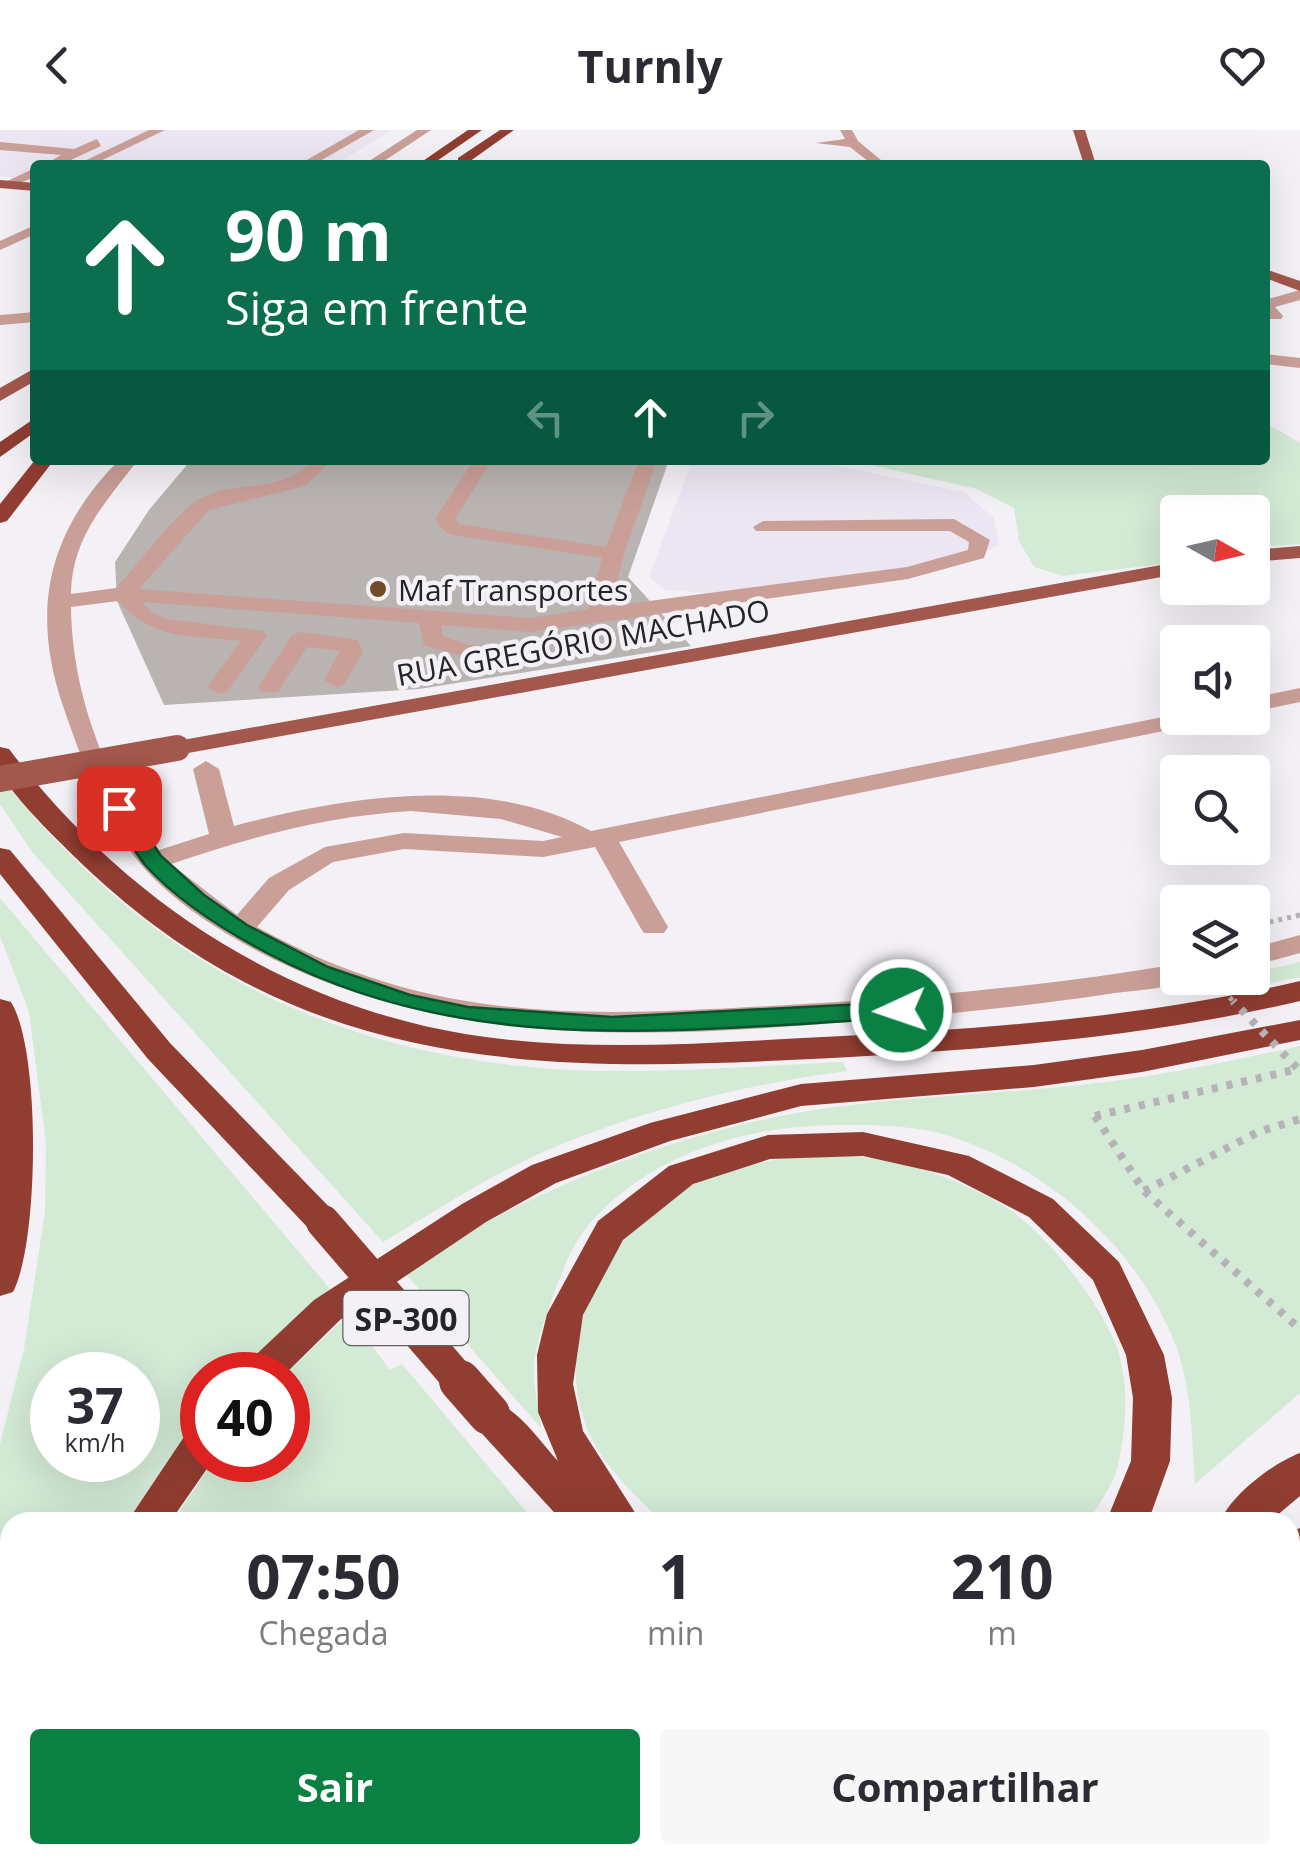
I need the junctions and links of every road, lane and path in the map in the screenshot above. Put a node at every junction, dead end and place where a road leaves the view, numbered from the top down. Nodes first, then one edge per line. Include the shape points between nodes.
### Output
1 (125, 130) edge
2 (159, 130) edge
3 (368, 130) edge
4 (425, 130) edge
5 (476, 130) edge
6 (508, 130) edge
7 (1080, 130) edge
8 (850, 136) edge
9 (822, 144) dead end
10 (0, 146) edge
11 (79, 159) edge
12 (313, 160) edge
13 (377, 160) edge
14 (430, 160) edge
15 (463, 160) edge
16 (876, 160) edge
17 (1089, 160) edge
18 (30, 178) edge
19 (2, 180) edge
20 (30, 232) edge
21 (0, 246) edge
22 (1270, 282) edge
23 (1299, 292) edge
24 (1270, 304) edge
25 (1270, 311) edge
26 (1275, 316) dead end
27 (30, 317) edge
28 (0, 320) edge
29 (1270, 359) edge
30 (1300, 362) edge
31 (30, 376) edge
32 (0, 396) edge
33 (30, 428) edge
34 (0, 451) edge
35 (30, 456) edge
36 (41, 465) edge
37 (125, 465) edge
38 (320, 465) edge
39 (480, 465) edge
40 (646, 465) edge
41 (0, 484) edge
42 (0, 517) edge
43 (763, 527) dead end
44 (1300, 552) edge
45 (614, 554) junction
46 (1270, 554) edge
47 (1160, 571) edge
48 (123, 594) junction
49 (62, 602) junction
50 (249, 606) junction
51 (354, 614) junction
52 (598, 614) junction
53 (429, 619) junction
54 (256, 636) junction
55 (301, 639) junction
56 (534, 652) dead end
57 (336, 680) dead end
58 (218, 687) dead end
59 (270, 688) dead end
60 (1300, 696) edge
61 (1270, 702) edge
62 (1160, 725) edge
63 (0, 754) edge
64 (206, 769) dead end
65 (0, 779) edge
66 (294, 817) junction
67 (223, 836) junction
68 (595, 840) junction
69 (325, 855) junction
70 (0, 856) edge
71 (153, 860) junction
72 (1300, 915) edge
73 (1270, 922) edge
74 (654, 927) dead end
75 (239, 930) junction
76 (1300, 944) edge
77 (1270, 953) edge
78 (1160, 976) edge
79 (1300, 990) edge
80 (1226, 995) edge
81 (0, 1010) edge
82 (1300, 1030) edge
83 (1300, 1119) edge
84 (1144, 1190) junction
85 (0, 1282) edge
86 (1300, 1329) edge
87 (282, 1352) edge
88 (1300, 1470) edge
89 (180, 1475) edge
90 (154, 1512) edge
91 (580, 1512) edge
92 (614, 1512) edge
93 (1133, 1512) edge
94 (1252, 1512) edge

1 - 11 street
2 - 11 street
3 - 12 street
4 - 13 street
5 - 14 highway
6 - 15 highway
7 - 17 main road
8 - 9 street
8 - 16 street
10 - 11 street
18 - 19 main road
20 - 21 street
22 - 23 street
23 - 24 street
25 - 26 street
27 - 28 street
29 - 30 street
31 - 32 main road
33 - 34 highway
35 - 41 highway
36 - 42 highway
37 - 49 street via 74,530 61,565
38 - 48 street via 297,485 202,506
39 - 45 street via 445,520 453,529
40 - 45 street
43 - 52 street via 954,525 980,540 977,554 908,573
44 - 46 main road
45 - 52 street
47 - 65 main road, RUA GREGÓRIO MACHADO, bridge
48 - 49 street
48 - 50 street
48 - 54 street via 145,618 164,625
49 - 71 street via 63,670 91,756
50 - 51 street
50 - 54 street
51 - 53 street
51 - 55 street
52 - 53 street via 530,625
53 - 56 street via 432,640 448,649
54 - 55 street
54 - 58 street
55 - 57 street via 350,646
55 - 59 street
60 - 61 street
62 - 68 street
63 - 79 highway via 86,854 210,954 312,1006 383,1030 458,1044 630,1056 982,1038 1120,1024
64 - 67 street
66 - 67 street
66 - 68 street via 428,801 556,821
66 - 69 street
67 - 71 street
68 - 69 street via 542,849 404,841
68 - 74 street
69 - 75 street via 279,884
70 - 91 highway, SP-300, bridge via 159,1051 323,1222
71 - 75 street
72 - 73 path
75 - 78 street via 320,972 406,1002 468,1014 612,1025 937,1008
76 - 77 street
80 - 84 path, bridge via 1298,1069 1095,1116
81 - 85 highway via 14,1096 9,1242
82 - 87 highway via 1034,1076 802,1095 662,1130 544,1174 457,1223 327,1310
83 - 84 path via 1258,1132
84 - 86 path
88 - 94 highway
89 - 90 highway
92 - 93 highway via 561,1426 552,1379 575,1282 611,1229 687,1170 734,1152 810,1142 910,1151 961,1168 1015,1193 1086,1248 1122,1291 1155,1396 1154,1450

